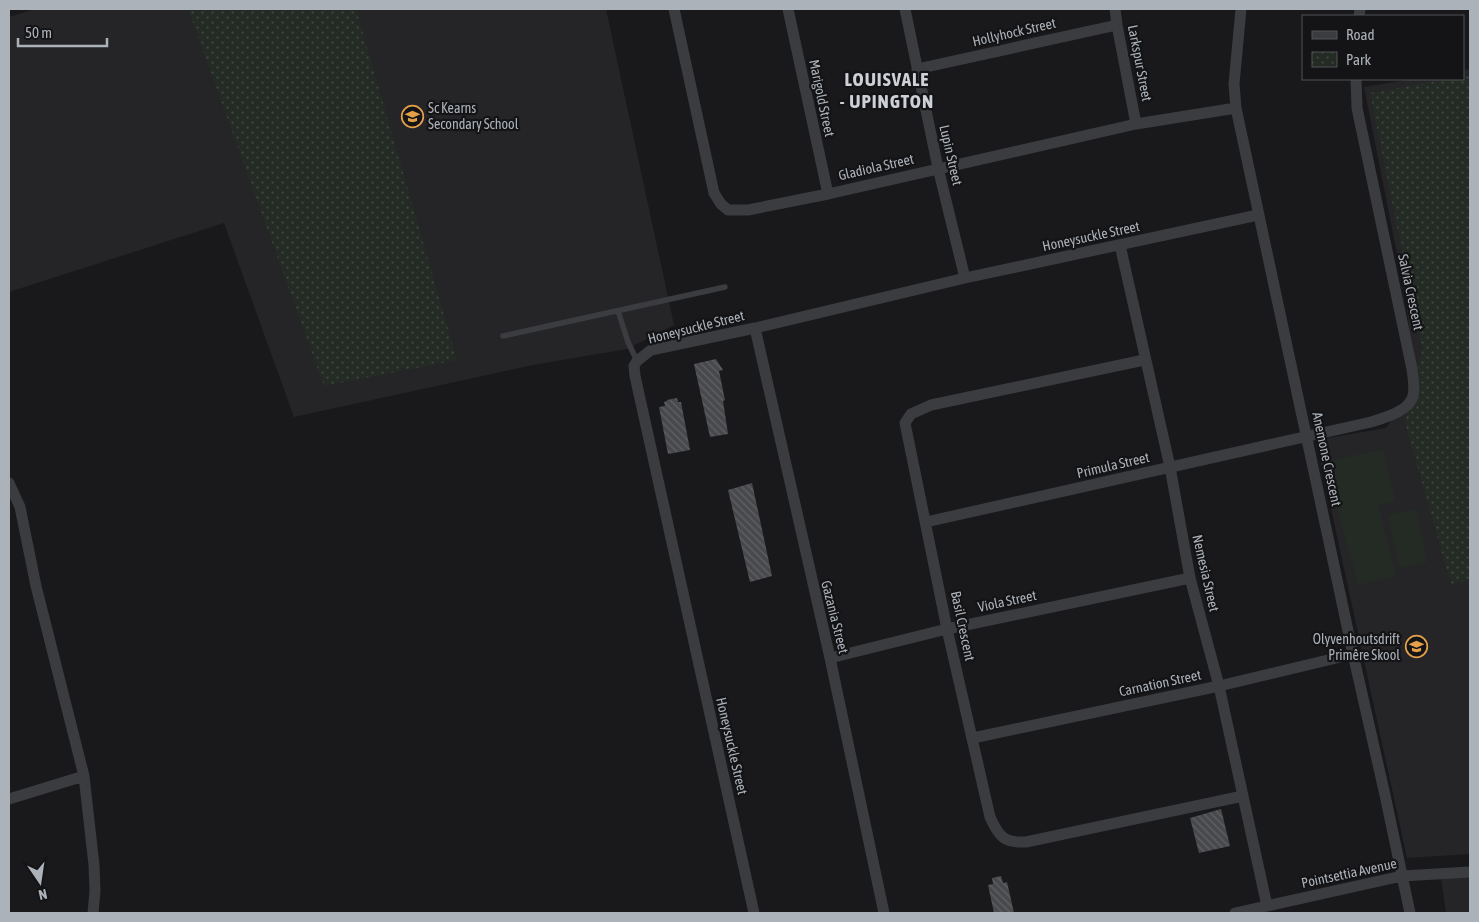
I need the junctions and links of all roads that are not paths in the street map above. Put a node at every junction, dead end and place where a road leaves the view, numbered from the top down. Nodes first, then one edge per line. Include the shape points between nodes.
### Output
1 (674, 9) edge
2 (788, 9) edge
3 (904, 9) edge
4 (1115, 9) edge
5 (1241, 9) edge
6 (1117, 25) junction
7 (917, 69) junction
8 (1356, 80) edge
9 (1236, 108) junction
10 (1136, 124) junction
11 (938, 168) junction
12 (828, 194) junction
13 (1258, 215) junction
14 (1120, 245) junction
15 (965, 278) junction
16 (725, 287) dead end
17 (618, 311) junction
18 (754, 328) junction
19 (503, 336) dead end
20 (1144, 360) junction
21 (637, 362) junction
22 (1307, 435) junction
23 (1170, 467) junction
24 (9, 483) edge
25 (926, 522) junction
26 (1190, 578) junction
27 (947, 629) junction
28 (1353, 654) junction
29 (830, 658) junction
30 (1219, 686) junction
31 (973, 738) junction
32 (84, 776) junction
33 (1242, 796) junction
34 (9, 799) edge
35 (1470, 872) edge
36 (1402, 876) junction
37 (1267, 906) junction
38 (93, 913) edge
39 (754, 913) edge
40 (884, 913) edge
41 (1235, 913) edge
42 (1410, 913) edge

1 - 12 street, Gladiola Street via 714,193 721,204 728,210 737,211
2 - 12 street, Marigold Street
3 - 7 street, Lupin Street
4 - 6 street, Larkspur Street
5 - 9 street, Anemone Crescent via 1234,84
6 - 7 street, Hollyhock Street
6 - 10 street, Larkspur Street
7 - 11 street, Lupin Street
8 - 22 street, Salvia Crescent via 1357,108 1412,369 1414,394 1402,410 1389,416
9 - 10 street, Gladiola Street
9 - 13 street, Anemone Crescent
10 - 11 street, Gladiola Street
11 - 12 street, Gladiola Street
11 - 15 street, Lupin Street
13 - 14 street, Honeysuckle Street
13 - 22 street, Anemone Crescent
14 - 15 street, Honeysuckle Street
14 - 20 street, Nemesia Street
15 - 18 street, Honeysuckle Street
16 - 17 lane
17 - 19 lane
17 - 21 lane
18 - 21 street, Honeysuckle Street via 651,350
18 - 29 street, Gazania Street
20 - 23 street, Nemesia Street
20 - 25 street, Basil Crescent via 931,405 911,414 905,423 906,436
21 - 39 street, Honeysuckle Street via 635,376
22 - 23 street, Primula Street
22 - 28 street, Anemone Crescent
23 - 25 street, Primula Street
23 - 26 street, Nemesia Street
24 - 32 street via 20,507 36,586
25 - 27 street, Basil Crescent
26 - 27 street, Viola Street
26 - 30 street, Nemesia Street
27 - 29 street, Viola Street
27 - 31 street, Basil Crescent
28 - 30 street, Carnation Street
28 - 36 street, Anemone Crescent
29 - 40 street, Gazania Street
30 - 31 street, Carnation Street
30 - 33 street, Nemesia Street
31 - 33 street, Basil Crescent via 990,817 996,830 1010,842 1026,842
32 - 34 street
32 - 38 street via 94,865
33 - 37 street, Nemesia Street
35 - 36 street, Pointsettia Avenue
36 - 37 street, Pointsettia Avenue
36 - 42 street, Anemone Crescent
37 - 41 street, Pointsettia Avenue

